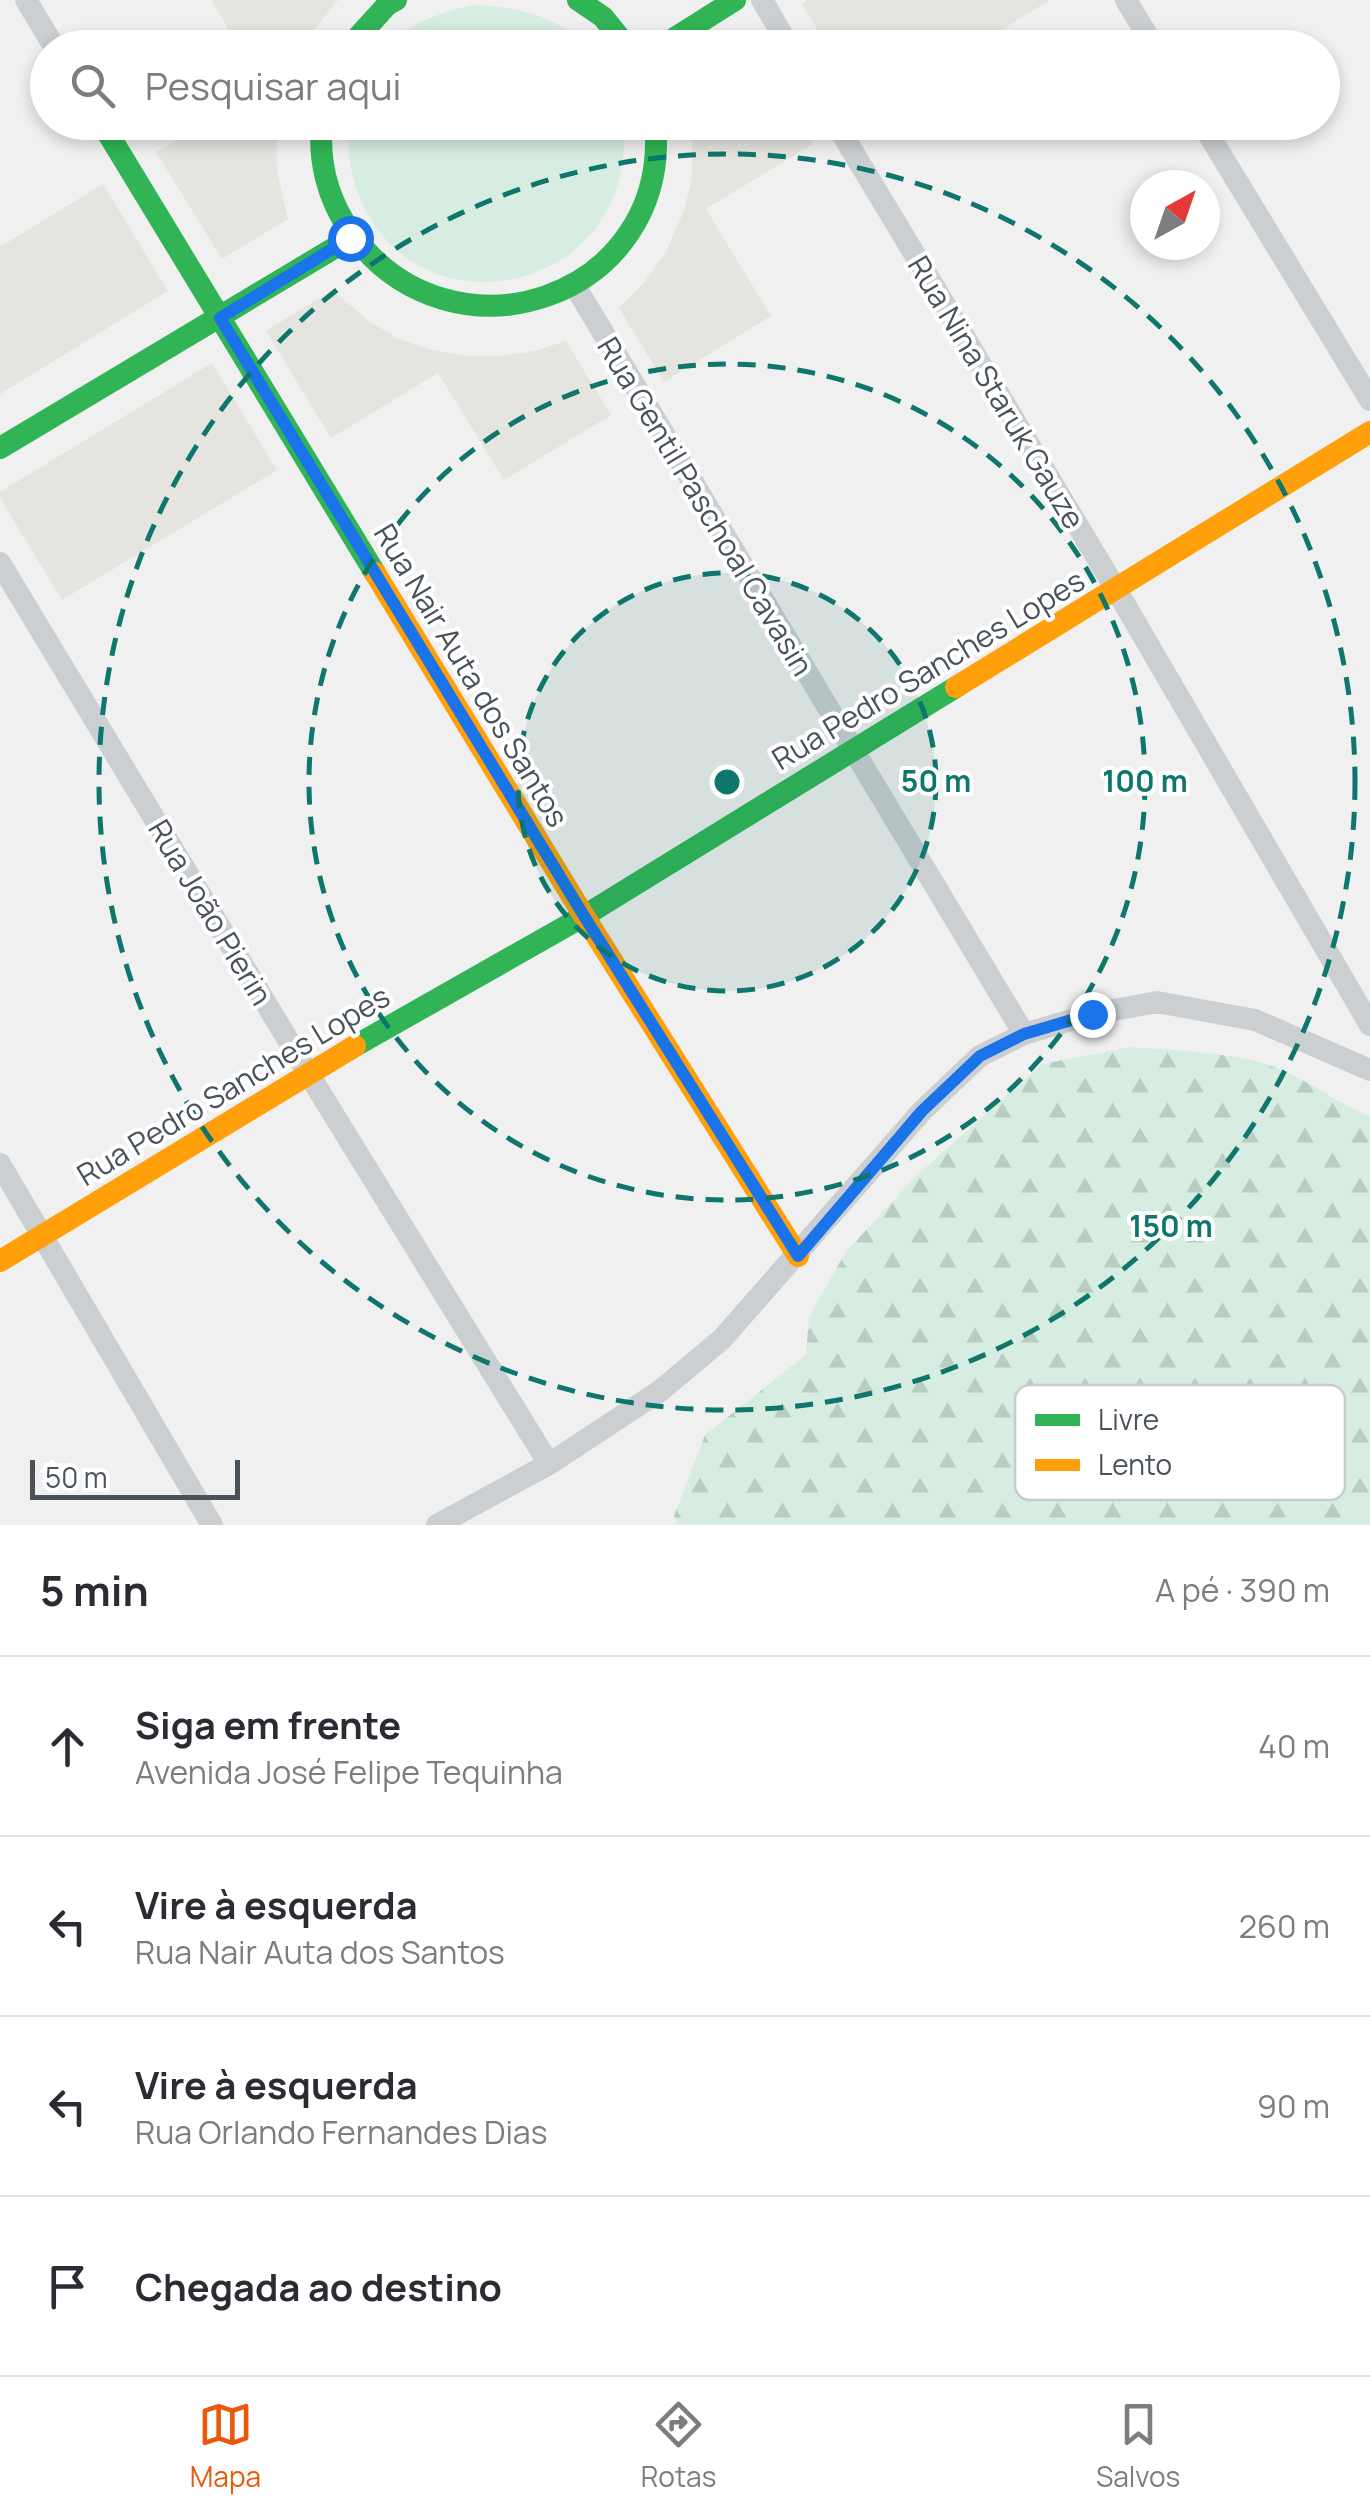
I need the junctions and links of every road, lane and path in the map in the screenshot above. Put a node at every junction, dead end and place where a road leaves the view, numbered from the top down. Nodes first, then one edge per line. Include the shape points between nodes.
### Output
1 (26, 0) edge
2 (578, 0) edge
3 (735, 0) edge
4 (762, 0) edge
5 (1126, 0) edge
6 (389, 2) edge
7 (44, 30) edge
8 (364, 30) edge
9 (613, 30) edge
10 (688, 30) edge
11 (780, 30) edge
12 (1144, 30) edge
13 (112, 140) edge
14 (320, 140) edge
15 (657, 140) edge
16 (846, 140) edge
17 (1211, 140) edge
18 (350, 238) junction
19 (576, 286) junction
20 (220, 318) junction
21 (1370, 400) edge
22 (1370, 432) edge
23 (0, 448) edge
24 (0, 562) edge
25 (1117, 590) junction
26 (851, 750) junction
27 (584, 916) junction
28 (1370, 1025) edge
29 (1024, 1034) junction
30 (1370, 1070) edge
31 (308, 1073) junction
32 (0, 1164) edge
33 (43, 1234) junction
34 (798, 1256) junction
35 (0, 1261) edge
36 (550, 1464) junction
37 (212, 1525) edge
38 (437, 1525) edge

1 - 7 street
2 - 9 street
3 - 10 street
4 - 11 street
5 - 12 street
6 - 8 street
13 - 20 street, Rua Nair Auta dos Santos
14 - 18 street via 328,191
15 - 19 street via 652,182 636,223 610,258
16 - 25 street, Rua Nina Staruk Gauze
17 - 21 street
18 - 19 street via 386,274 430,298 479,309 529,305
18 - 20 street
19 - 26 street, Rua Gentil Paschoal Cavasin
20 - 23 street
20 - 27 street, Rua Nair Auta dos Santos
22 - 25 street, Rua Pedro Sanches Lopes
24 - 31 street, Rua João Pierin
25 - 26 street, Rua Pedro Sanches Lopes
25 - 28 street, Rua Nina Staruk Gauze
26 - 27 street, Rua Pedro Sanches Lopes
26 - 29 street, Rua Gentil Paschoal Cavasin
27 - 31 street, Rua Pedro Sanches Lopes
27 - 34 street, Rua Nair Auta dos Santos
29 - 30 street via 1158,1002 1255,1020
29 - 34 street via 980,1056 922,1111
31 - 33 street, Rua Pedro Sanches Lopes
31 - 36 street, Rua João Pierin
32 - 33 street
33 - 35 street, Rua Pedro Sanches Lopes
33 - 37 street
34 - 36 street via 722,1339 660,1391
36 - 38 street

